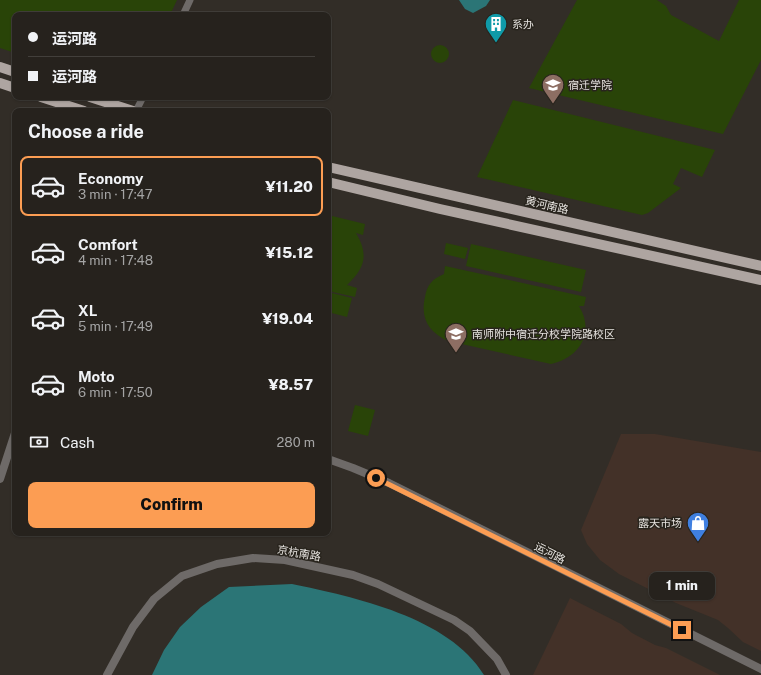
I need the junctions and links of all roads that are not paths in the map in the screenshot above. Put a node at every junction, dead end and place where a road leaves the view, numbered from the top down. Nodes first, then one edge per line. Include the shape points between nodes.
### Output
1 (190, 0) edge
2 (184, 12) edge
3 (0, 67) edge
4 (12, 71) edge
5 (0, 83) edge
6 (12, 87) edge
7 (50, 100) edge
8 (98, 100) edge
9 (75, 108) edge
10 (118, 108) edge
11 (331, 168) edge
12 (331, 183) edge
13 (761, 266) edge
14 (761, 280) edge
15 (12, 442) edge
16 (331, 460) edge
17 (0, 479) edge
18 (761, 670) edge
19 (107, 675) edge
20 (506, 675) edge

1 - 2 street
3 - 4 main road
5 - 6 main road
7 - 9 main road
8 - 10 main road
11 - 13 main road, 黄河南路
12 - 14 main road
15 - 17 street
16 - 18 street, 运河路 via 395,486
19 - 20 street, 京杭南路 via 133,627 154,599 182,576 217,564 253,558 285,560 353,575 378,584 447,617 470,631

